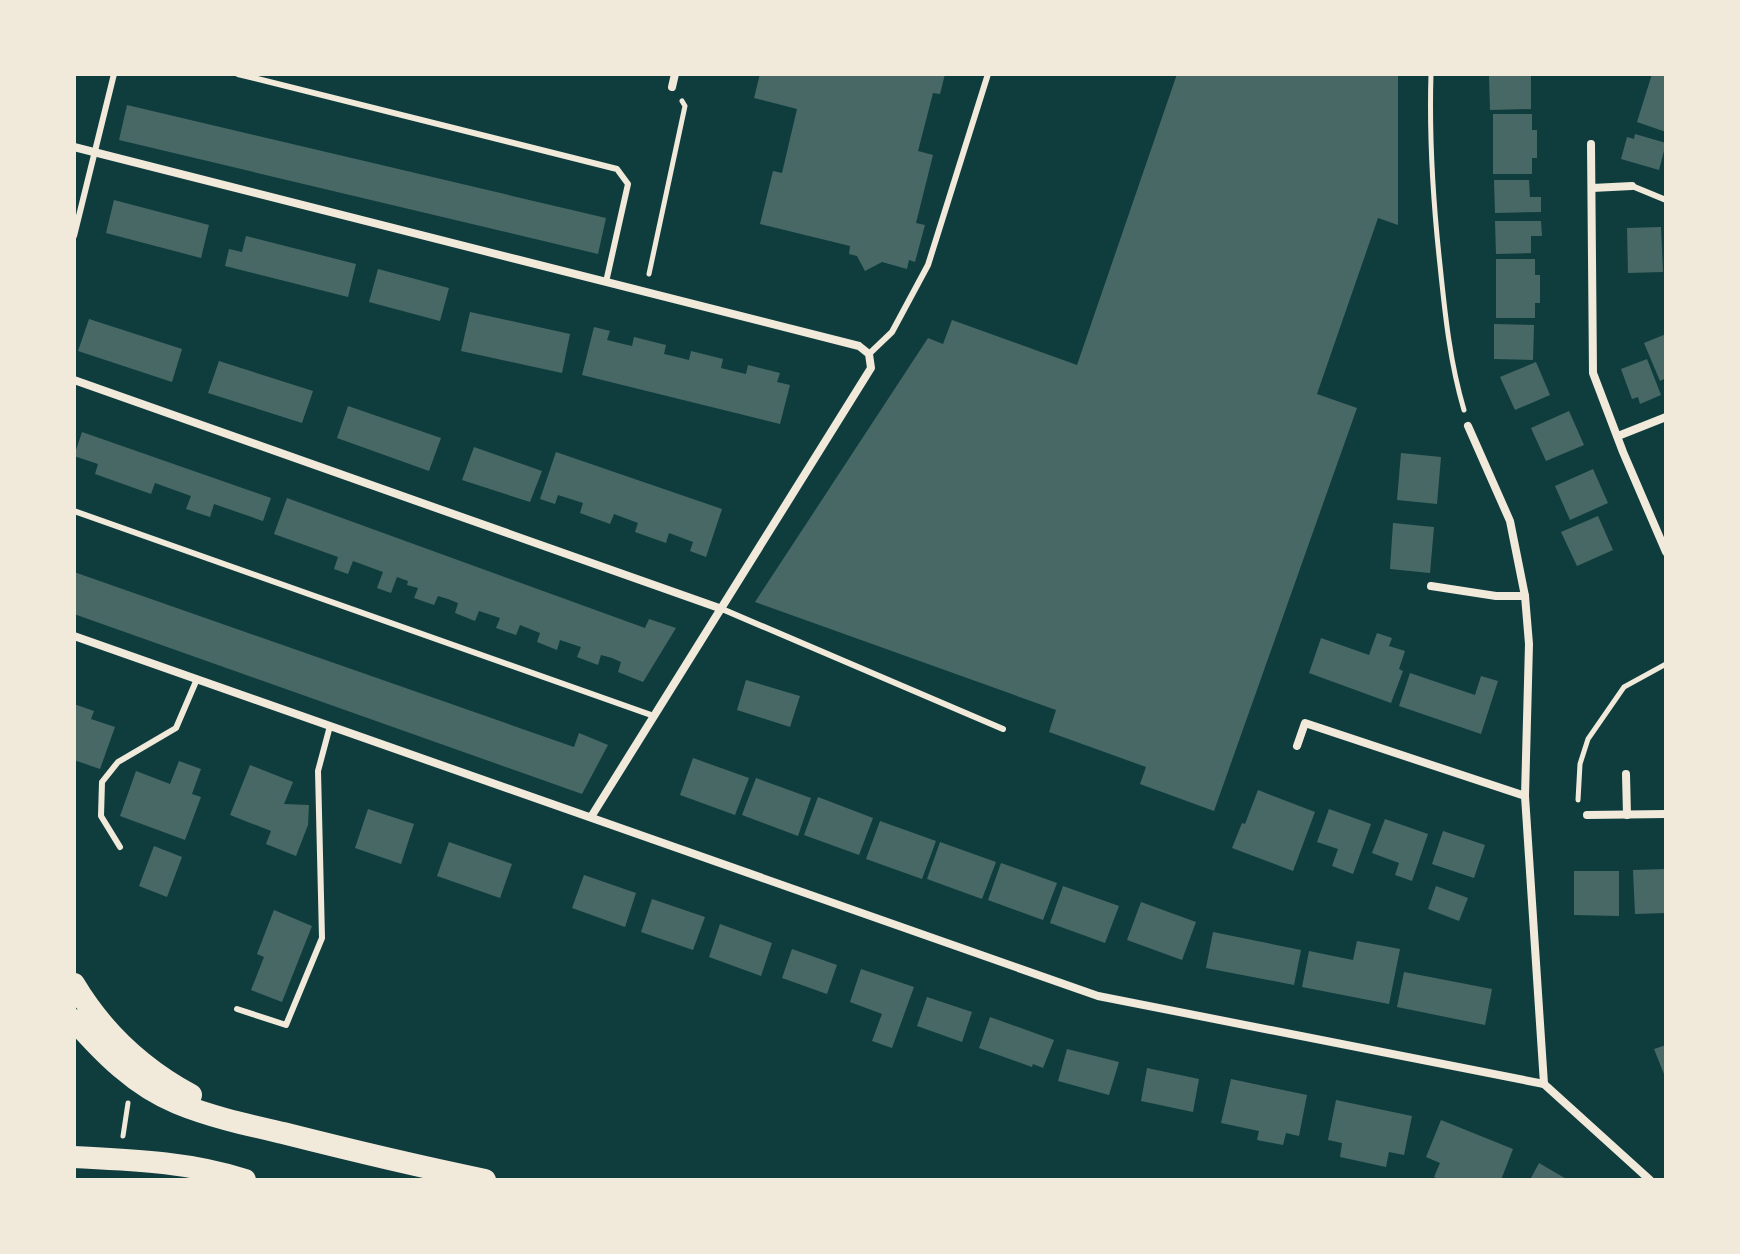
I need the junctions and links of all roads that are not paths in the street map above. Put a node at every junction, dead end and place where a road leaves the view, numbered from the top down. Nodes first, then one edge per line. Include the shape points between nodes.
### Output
1 (114, 74) edge
2 (238, 74) edge
3 (675, 74) edge
4 (988, 74) edge
5 (672, 87) road end
6 (1591, 144) dead end
7 (74, 147) edge
8 (95, 153) junction
9 (1632, 186) joint
10 (1592, 188) junction
11 (1666, 200) edge
12 (74, 236) edge
13 (606, 282) junction
14 (869, 354) junction
15 (74, 380) edge
16 (1666, 417) edge
17 (1468, 426) road end
18 (1618, 436) junction
19 (74, 511) edge
20 (1666, 552) edge
21 (1431, 586) dead end
22 (1525, 596) junction
23 (722, 609) junction
24 (74, 636) edge
25 (197, 679) junction
26 (654, 716) junction
27 (330, 726) junction
28 (1003, 729) dead end
29 (1297, 746) dead end
30 (1626, 774) dead end
31 (1525, 796) junction
32 (1666, 814) edge
33 (1587, 815) road end
34 (1627, 815) junction
35 (591, 817) junction
36 (120, 847) dead end
37 (74, 984) edge
38 (237, 1009) dead end
39 (74, 1020) edge
40 (1544, 1084) junction
41 (243, 1123) junction
42 (74, 1157) edge
43 (245, 1180) edge
44 (485, 1180) edge
45 (1650, 1180) edge

1 - 8 lane
2 - 13 lane via 617,169 628,184
3 - 5 street
4 - 14 lane via 928,265 892,332
6 - 10 street
7 - 8 street
8 - 12 lane
8 - 13 street
9 - 10 street
9 - 11 lane
10 - 18 street via 1592,363
13 - 14 street via 859,346
14 - 23 street via 871,368
15 - 23 street
16 - 18 street
17 - 22 street via 1510,521
18 - 20 street
19 - 26 lane
21 - 22 street
22 - 31 street
23 - 26 street
23 - 28 lane
24 - 25 street
25 - 27 street
25 - 36 lane via 176,728 118,762 102,782 101,816
26 - 35 street
27 - 35 street
27 - 38 lane via 318,771 322,938 286,1025
29 - 31 street via 1305,723
30 - 34 street
31 - 40 street
32 - 34 street
33 - 34 street
35 - 40 street via 1098,996
37 - 41 highway via 104,1027 130,1051 175,1086
39 - 41 highway via 106,1056 176,1103
40 - 45 street
41 - 44 highway
42 - 43 highway via 217,1171

